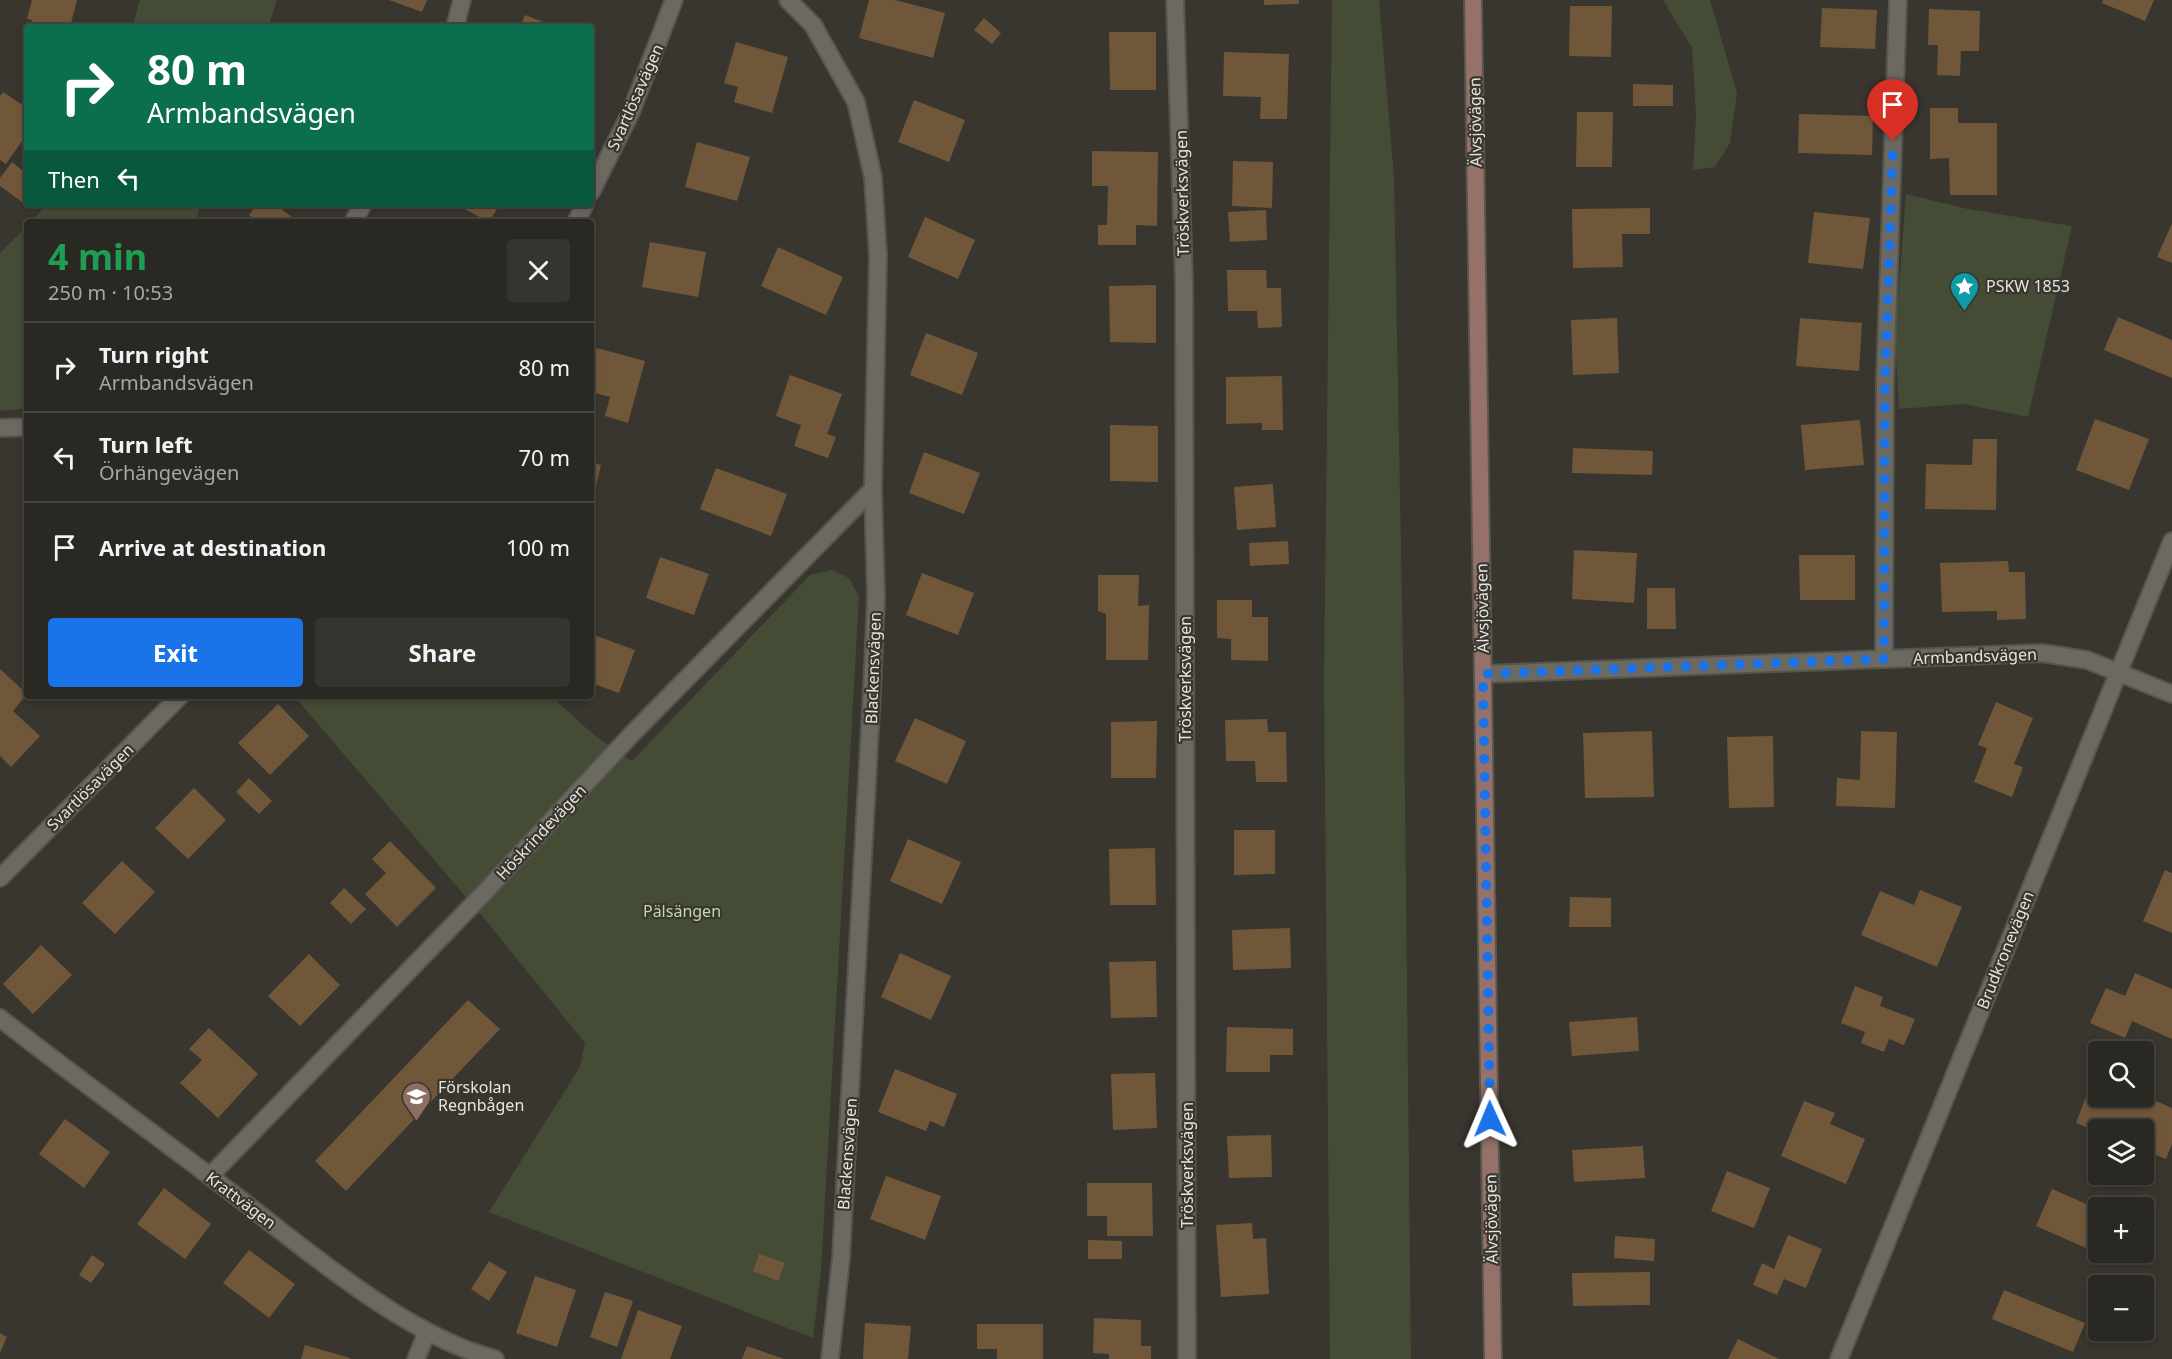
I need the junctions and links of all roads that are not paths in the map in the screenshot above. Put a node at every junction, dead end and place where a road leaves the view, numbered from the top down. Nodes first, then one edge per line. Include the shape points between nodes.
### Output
1 (462, 0) edge
2 (674, 0) edge
3 (788, 0) edge
4 (1175, 0) edge
5 (1473, 0) edge
6 (1898, 0) edge
7 (456, 24) edge
8 (594, 186) edge
9 (0, 428) edge
10 (24, 428) edge
11 (873, 489) junction
12 (2172, 541) edge
13 (1884, 659) junction
14 (2118, 672) junction
15 (1483, 674) junction
16 (2172, 694) edge
17 (177, 699) edge
18 (0, 878) edge
19 (0, 1018) edge
20 (210, 1176) junction
21 (427, 1332) junction
22 (416, 1359) edge
23 (495, 1359) edge
24 (830, 1359) edge
25 (1187, 1359) edge
26 (1493, 1359) edge
27 (1839, 1359) edge

1 - 7 street
2 - 8 street, Svartlösavägen via 631,112
3 - 11 street, Blackensvägen via 813,25 856,102 873,177 878,255
4 - 25 street, Tröskverksvägen via 1184,282
5 - 15 main road, Älvsjövägen
6 - 13 street via 1885,381
9 - 10 street
11 - 20 street, Höskrindevägen via 671,693
11 - 24 street, Blackensvägen via 876,597 872,691 842,1234
12 - 14 street, Brudkronevägen
13 - 14 street, Armbandsvägen via 2042,653 2087,660
13 - 15 street, Armbandsvägen
14 - 16 street, Armbandsvägen
14 - 27 street, Brudkronevägen
15 - 26 main road, Älvsjövägen
17 - 18 street, Svartlösavägen
19 - 20 street, Krattvägen
20 - 21 street, Krattvägen via 340,1275
21 - 22 street
21 - 23 street, Krattvägen via 468,1352

